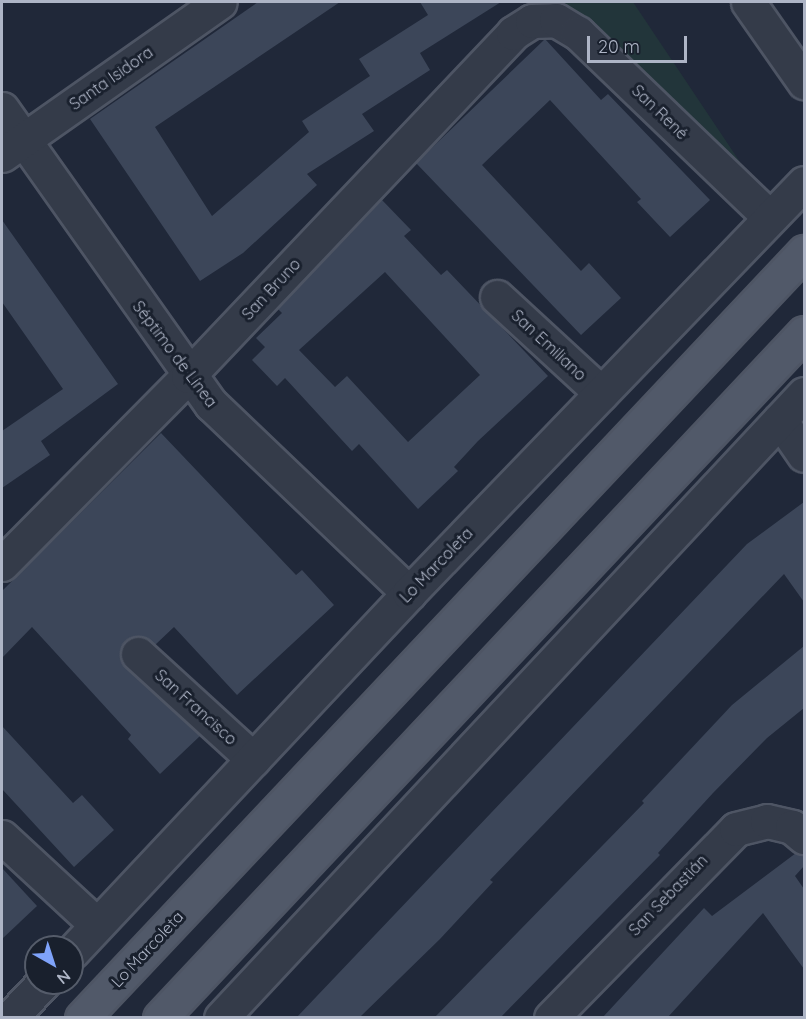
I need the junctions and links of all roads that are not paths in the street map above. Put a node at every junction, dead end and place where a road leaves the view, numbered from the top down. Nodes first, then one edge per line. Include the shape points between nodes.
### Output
1 (220, 2) edge
2 (748, 2) edge
3 (543, 19) joint
4 (804, 82) edge
5 (2, 109) edge
6 (12, 147) edge
7 (804, 183) edge
8 (769, 217) junction
9 (804, 252) edge
10 (498, 297) dead end
11 (804, 333) edge
12 (188, 376) junction
13 (601, 393) junction
14 (804, 394) edge
15 (780, 420) junction
16 (804, 455) edge
17 (4, 554) edge
18 (409, 593) junction
19 (138, 654) dead end
20 (253, 759) junction
21 (2, 837) edge
22 (804, 837) edge
23 (97, 925) junction
24 (84, 939) edge
25 (31, 995) edge
26 (10, 1017) edge
27 (82, 1017) edge
28 (160, 1017) edge
29 (221, 1017) edge
30 (551, 1017) edge

1 - 6 street, Santa Isidora
2 - 4 street
3 - 8 street, San René via 568,25 578,33
3 - 12 street, San Bruno via 513,33
5 - 6 street, Séptimo de Línea
6 - 12 street, Séptimo de Línea
7 - 8 street, Lo Marcoleta
8 - 13 street, Lo Marcoleta
9 - 27 main road, Lo Marcoleta
10 - 13 street, San Emiliano
11 - 28 main road
12 - 17 street, San Bruno
12 - 18 street, Séptimo de Línea via 211,404
13 - 18 street, Lo Marcoleta
14 - 15 street
15 - 16 street
15 - 29 street
18 - 20 street, Lo Marcoleta
19 - 20 street, San Francisco
20 - 23 street, Lo Marcoleta
21 - 23 street
22 - 30 street, San Sebastián via 792,827 767,821 736,829
23 - 24 street, Lo Marcoleta
25 - 26 street

